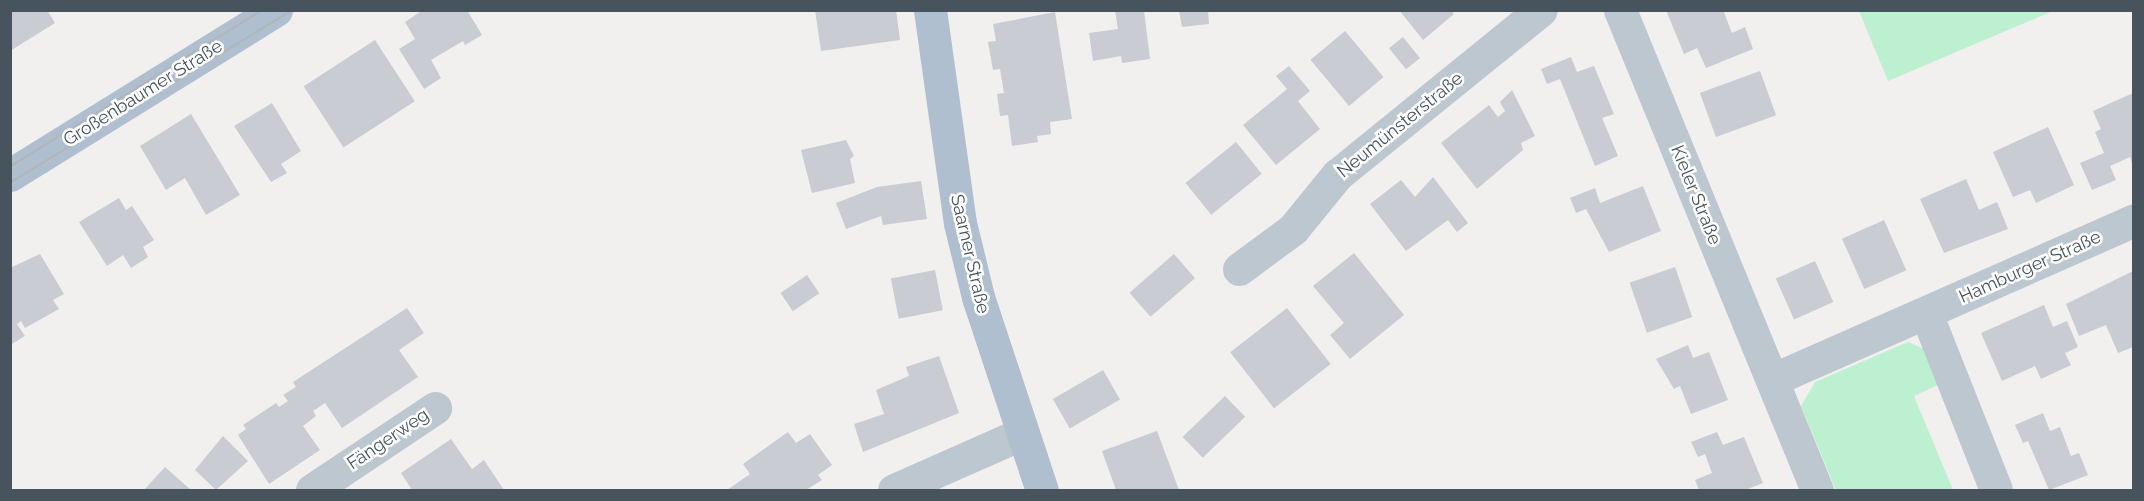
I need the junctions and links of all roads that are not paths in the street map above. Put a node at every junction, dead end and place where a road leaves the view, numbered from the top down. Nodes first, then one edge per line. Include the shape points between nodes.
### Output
1 (276, 10) edge
2 (930, 10) edge
3 (1541, 10) edge
4 (1620, 10) edge
5 (10, 175) edge
6 (2133, 220) edge
7 (1239, 269) dead end
8 (1926, 313) junction
9 (1772, 381) junction
10 (435, 408) dead end
11 (1021, 434) junction
12 (312, 490) edge
13 (894, 490) edge
14 (1042, 490) edge
15 (1817, 490) edge
16 (1996, 490) edge

1 - 5 main road, Großenbaumer Straße
2 - 11 main road, Saarner Straße via 960,223 978,297
3 - 7 street, Neumünsterstraße via 1337,174 1293,229
4 - 9 street, Kieler Straße
6 - 8 street, Hamburger Straße
8 - 9 street
8 - 16 street
9 - 15 street, Kieler Straße
10 - 12 street, Fängerweg
11 - 13 street
11 - 14 main road, Saarner Straße

